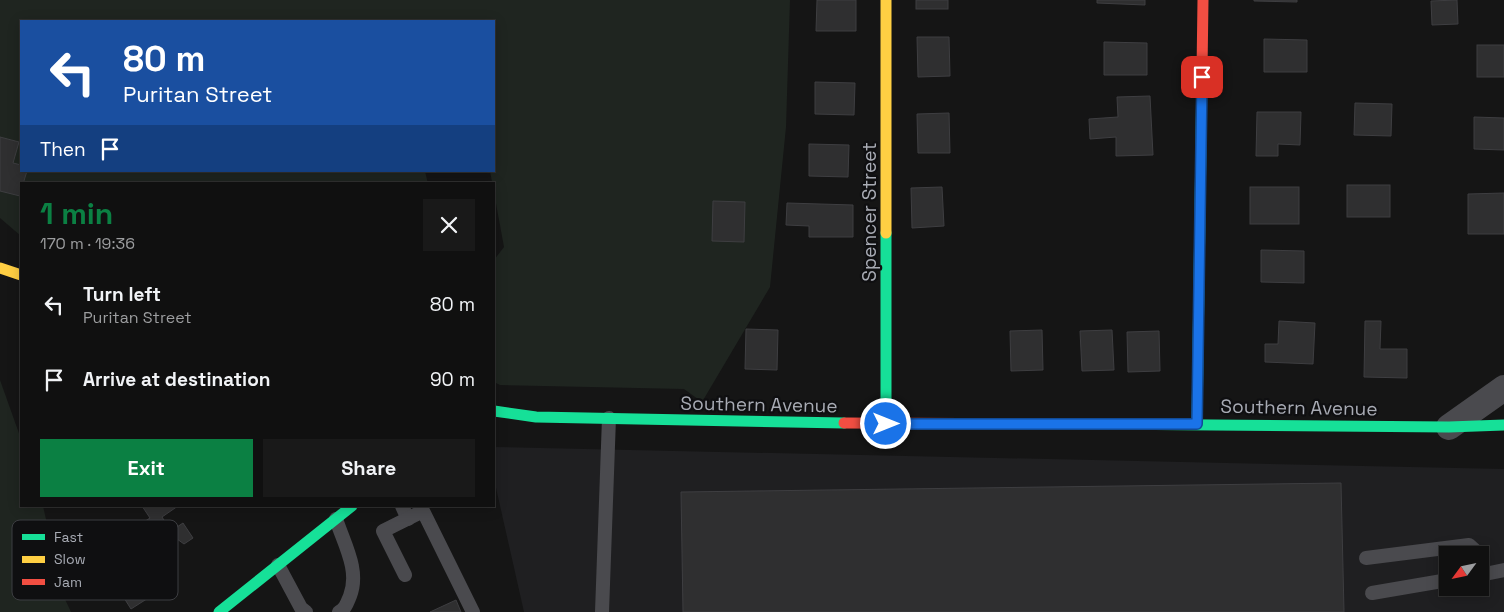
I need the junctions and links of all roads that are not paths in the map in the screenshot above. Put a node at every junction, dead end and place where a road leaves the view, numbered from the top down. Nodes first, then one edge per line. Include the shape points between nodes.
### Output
1 (886, 0) edge
2 (1203, 0) edge
3 (0, 268) edge
4 (20, 275) edge
5 (1504, 388) edge
6 (495, 411) edge
7 (609, 418) junction
8 (886, 424) junction
9 (1197, 424) junction
10 (1504, 425) edge
11 (1450, 427) junction
12 (351, 507) edge
13 (405, 513) edge
14 (336, 519) junction
15 (1439, 549) edge
16 (1366, 558) dead end
17 (1489, 562) edge
18 (278, 565) junction
19 (1501, 571) edge
20 (405, 575) dead end
21 (1439, 582) edge
22 (1372, 593) dead end
23 (219, 612) edge
24 (306, 612) edge
25 (339, 612) edge
26 (473, 612) edge
27 (602, 612) edge

1 - 8 main road, Spencer Street
2 - 9 main road
3 - 4 main road
5 - 11 street
6 - 7 main road, Southern Avenue via 536,417
7 - 8 main road, Southern Avenue
7 - 27 lane
8 - 9 main road, Southern Avenue
9 - 11 main road, Southern Avenue
10 - 11 main road, Southern Avenue
12 - 14 main road
13 - 20 lane via 383,531
13 - 26 lane via 423,512
14 - 18 main road
14 - 25 lane via 354,572 353,588 345,609
15 - 16 lane
17 - 19 lane
18 - 23 main road
18 - 24 lane
21 - 22 lane

